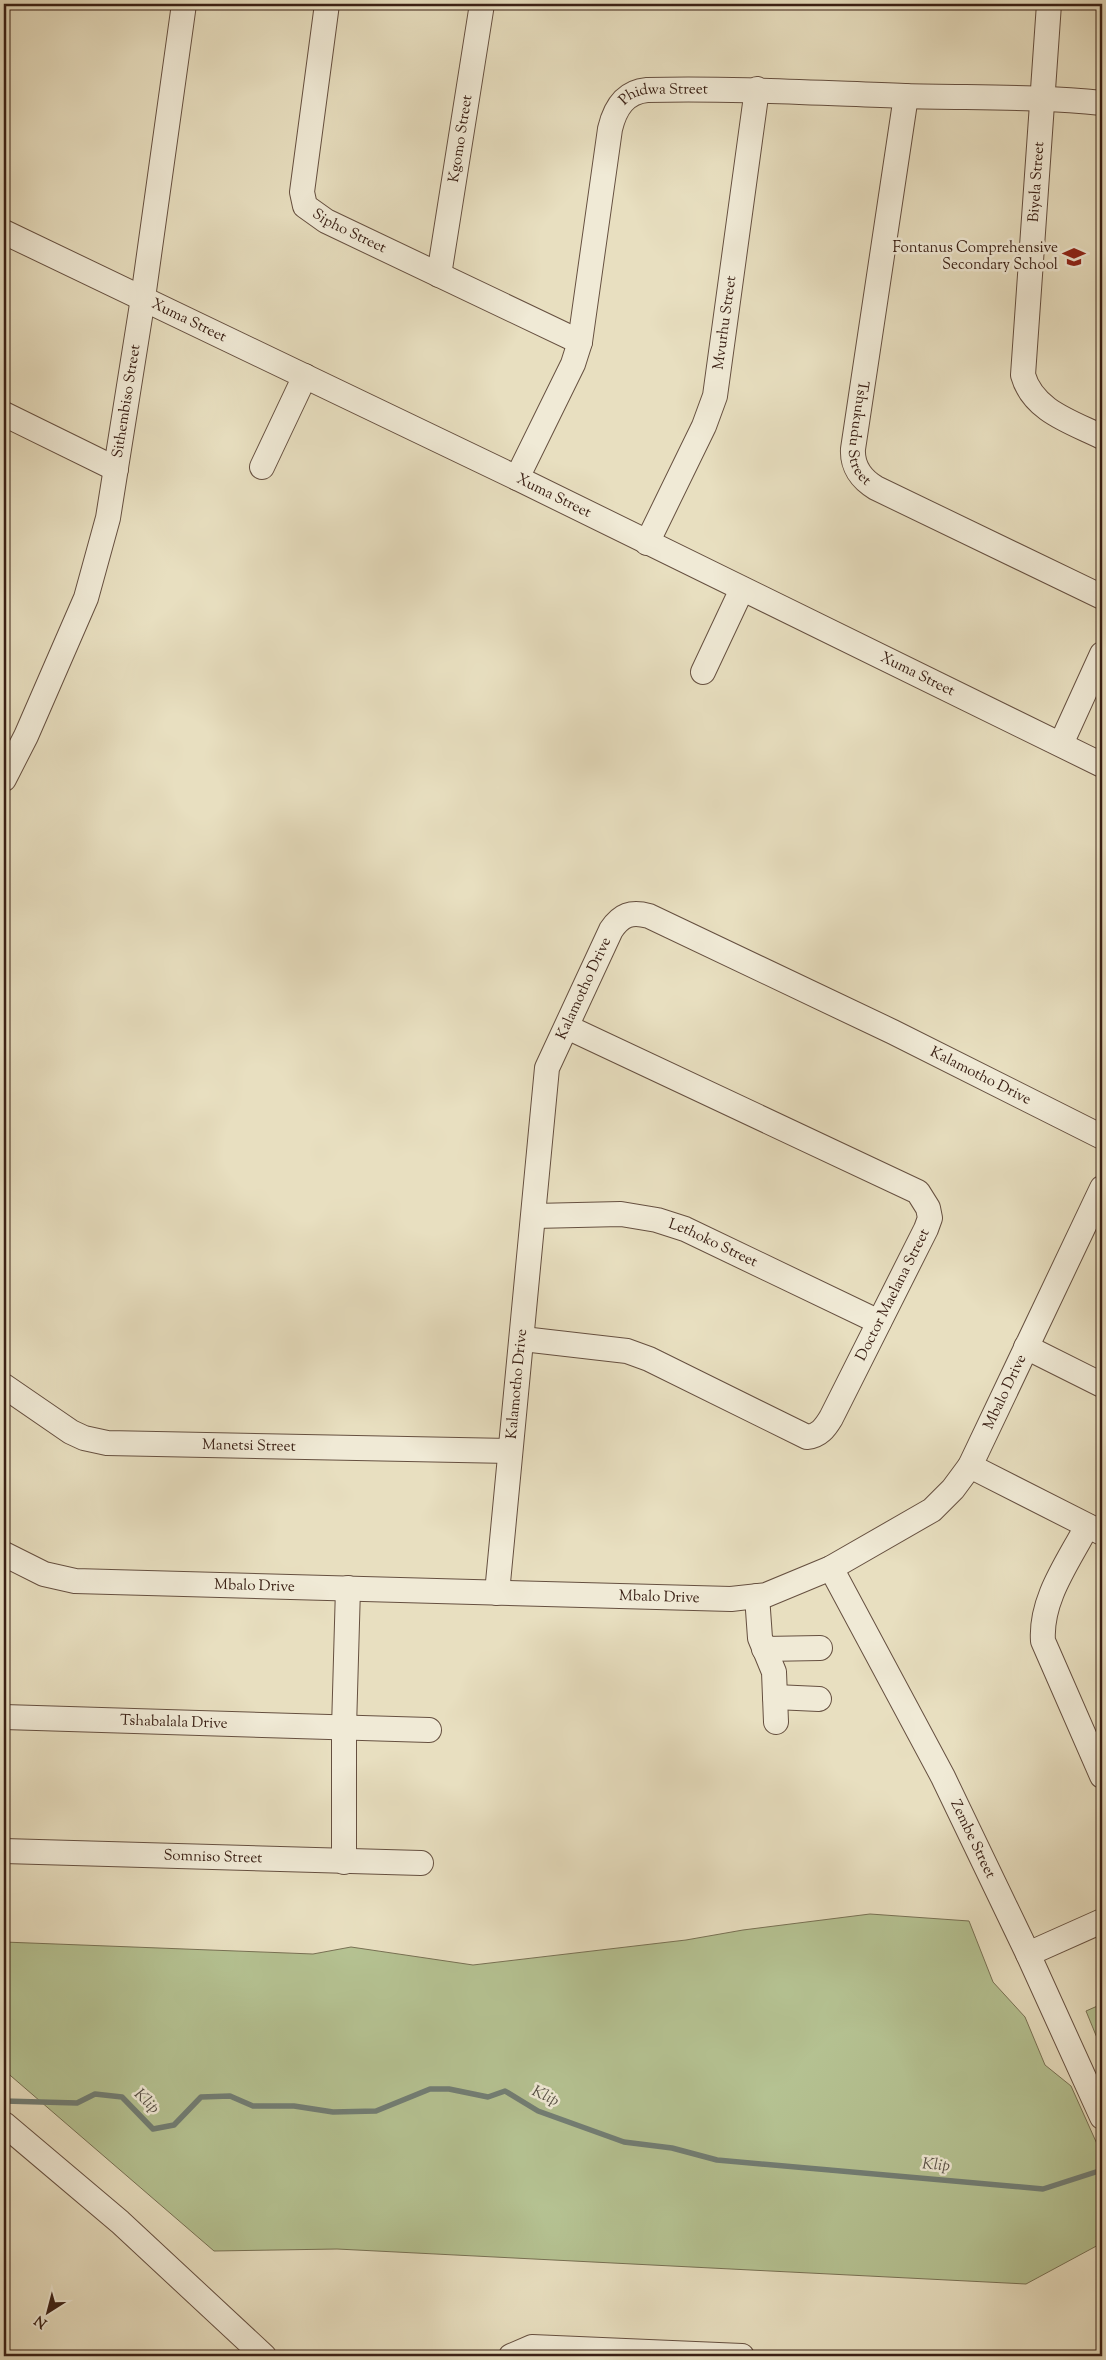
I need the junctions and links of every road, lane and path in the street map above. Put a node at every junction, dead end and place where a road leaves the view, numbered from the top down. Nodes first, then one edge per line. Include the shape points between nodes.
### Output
1 (184, 4) edge
2 (327, 4) edge
3 (482, 4) edge
4 (1050, 4) edge
5 (757, 89) junction
6 (906, 96) junction
7 (1043, 98) junction
8 (1102, 103) edge
9 (4, 232) edge
10 (439, 275) junction
11 (143, 298) junction
12 (580, 342) junction
13 (305, 376) junction
14 (4, 414) edge
15 (1102, 437) edge
16 (262, 467) dead end
17 (116, 470) junction
18 (517, 478) junction
19 (647, 543) junction
20 (742, 589) junction
21 (1102, 597) edge
22 (1102, 654) edge
23 (703, 672) dead end
24 (1061, 744) junction
25 (1102, 765) edge
26 (4, 780) edge
27 (567, 1027) junction
28 (1102, 1138) edge
29 (1102, 1188) edge
30 (534, 1216) junction
31 (879, 1322) junction
32 (523, 1339) junction
33 (1026, 1347) junction
34 (1102, 1385) edge
35 (4, 1386) edge
36 (510, 1451) junction
37 (970, 1466) junction
38 (1095, 1529) edge
39 (4, 1554) edge
40 (831, 1568) junction
41 (348, 1588) junction
42 (497, 1593) junction
43 (757, 1596) junction
44 (820, 1648) dead end
45 (764, 1649) junction
46 (775, 1697) junction
47 (819, 1699) dead end
48 (4, 1717) edge
49 (776, 1722) dead end
50 (344, 1728) junction
51 (428, 1730) dead end
52 (1102, 1776) edge
53 (4, 1851) edge
54 (344, 1862) junction
55 (421, 1863) dead end
56 (1102, 1921) edge
57 (1028, 1954) junction
58 (1102, 2117) edge
59 (4, 2124) edge
60 (679, 2355) edge
61 (264, 2356) edge
62 (511, 2356) edge
63 (742, 2356) edge

1 - 11 street, Sithembiso Street
2 - 10 street, Sipho Street via 303,202 326,221
3 - 10 street, Kgomo Street
4 - 7 street, Biyela Street
5 - 6 street, Phidwa Street
5 - 12 street, Phidwa Street via 648,90 630,94 620,103 610,129
5 - 19 street, Mvurhu Street via 714,396 704,426
6 - 7 street, Phidwa Street
6 - 21 street, Tshukudu Street via 853,449 856,467 865,481 876,488
7 - 8 street, Phidwa Street
7 - 15 street, Biyela Street via 1023,376 1030,393 1043,406
9 - 11 street, Xuma Street
10 - 12 street, Sipho Street
11 - 13 street, Xuma Street
11 - 17 street, Sithembiso Street
12 - 18 street, Phidwa Street via 564,384
13 - 16 street
13 - 18 street, Xuma Street
14 - 17 street
17 - 26 street, Sithembiso Street via 108,518 86,598
18 - 19 street, Xuma Street
19 - 20 street, Xuma Street
20 - 23 street
20 - 24 street, Xuma Street
22 - 24 street
24 - 25 street, Xuma Street
27 - 28 street, Kalamotho Drive via 610,930 617,920 631,912 640,913 893,1032
27 - 30 street, Kalamotho Drive via 547,1068
27 - 31 street, Doctor Maelana Street via 918,1192 926,1201 930,1218
29 - 33 street, Mbalo Drive
30 - 31 street, Lethoko Street via 621,1214 657,1220 685,1229
30 - 32 street, Kalamotho Drive
31 - 32 street, Doctor Maelana Street via 824,1430 807,1437 627,1351
32 - 36 street, Kalamotho Drive
33 - 34 street
33 - 37 street, Mbalo Drive
35 - 36 street, Manetsi Street via 70,1432 107,1443
36 - 42 street, Kalamotho Drive
37 - 38 street
37 - 40 street, Mbalo Drive via 932,1510
38 - 52 street via 1045,1607 1042,1623 1043,1641
39 - 41 street, Mbalo Drive via 44,1574 75,1581
40 - 43 street, Mbalo Drive
40 - 57 street, Zembe Street via 943,1777
41 - 42 street, Mbalo Drive
41 - 50 street
42 - 43 street, Mbalo Drive via 731,1599
43 - 45 street via 760,1638
44 - 45 street
45 - 46 street via 774,1672
46 - 47 street
46 - 49 street
48 - 50 street, Tshabalala Drive
50 - 51 street, Tshabalala Drive
50 - 54 street
53 - 54 street, Somniso Street
54 - 55 street, Somniso Street
56 - 57 street
57 - 58 street, Zembe Street
59 - 61 street via 120,2222
60 - 62 street via 532,2347
60 - 63 street

